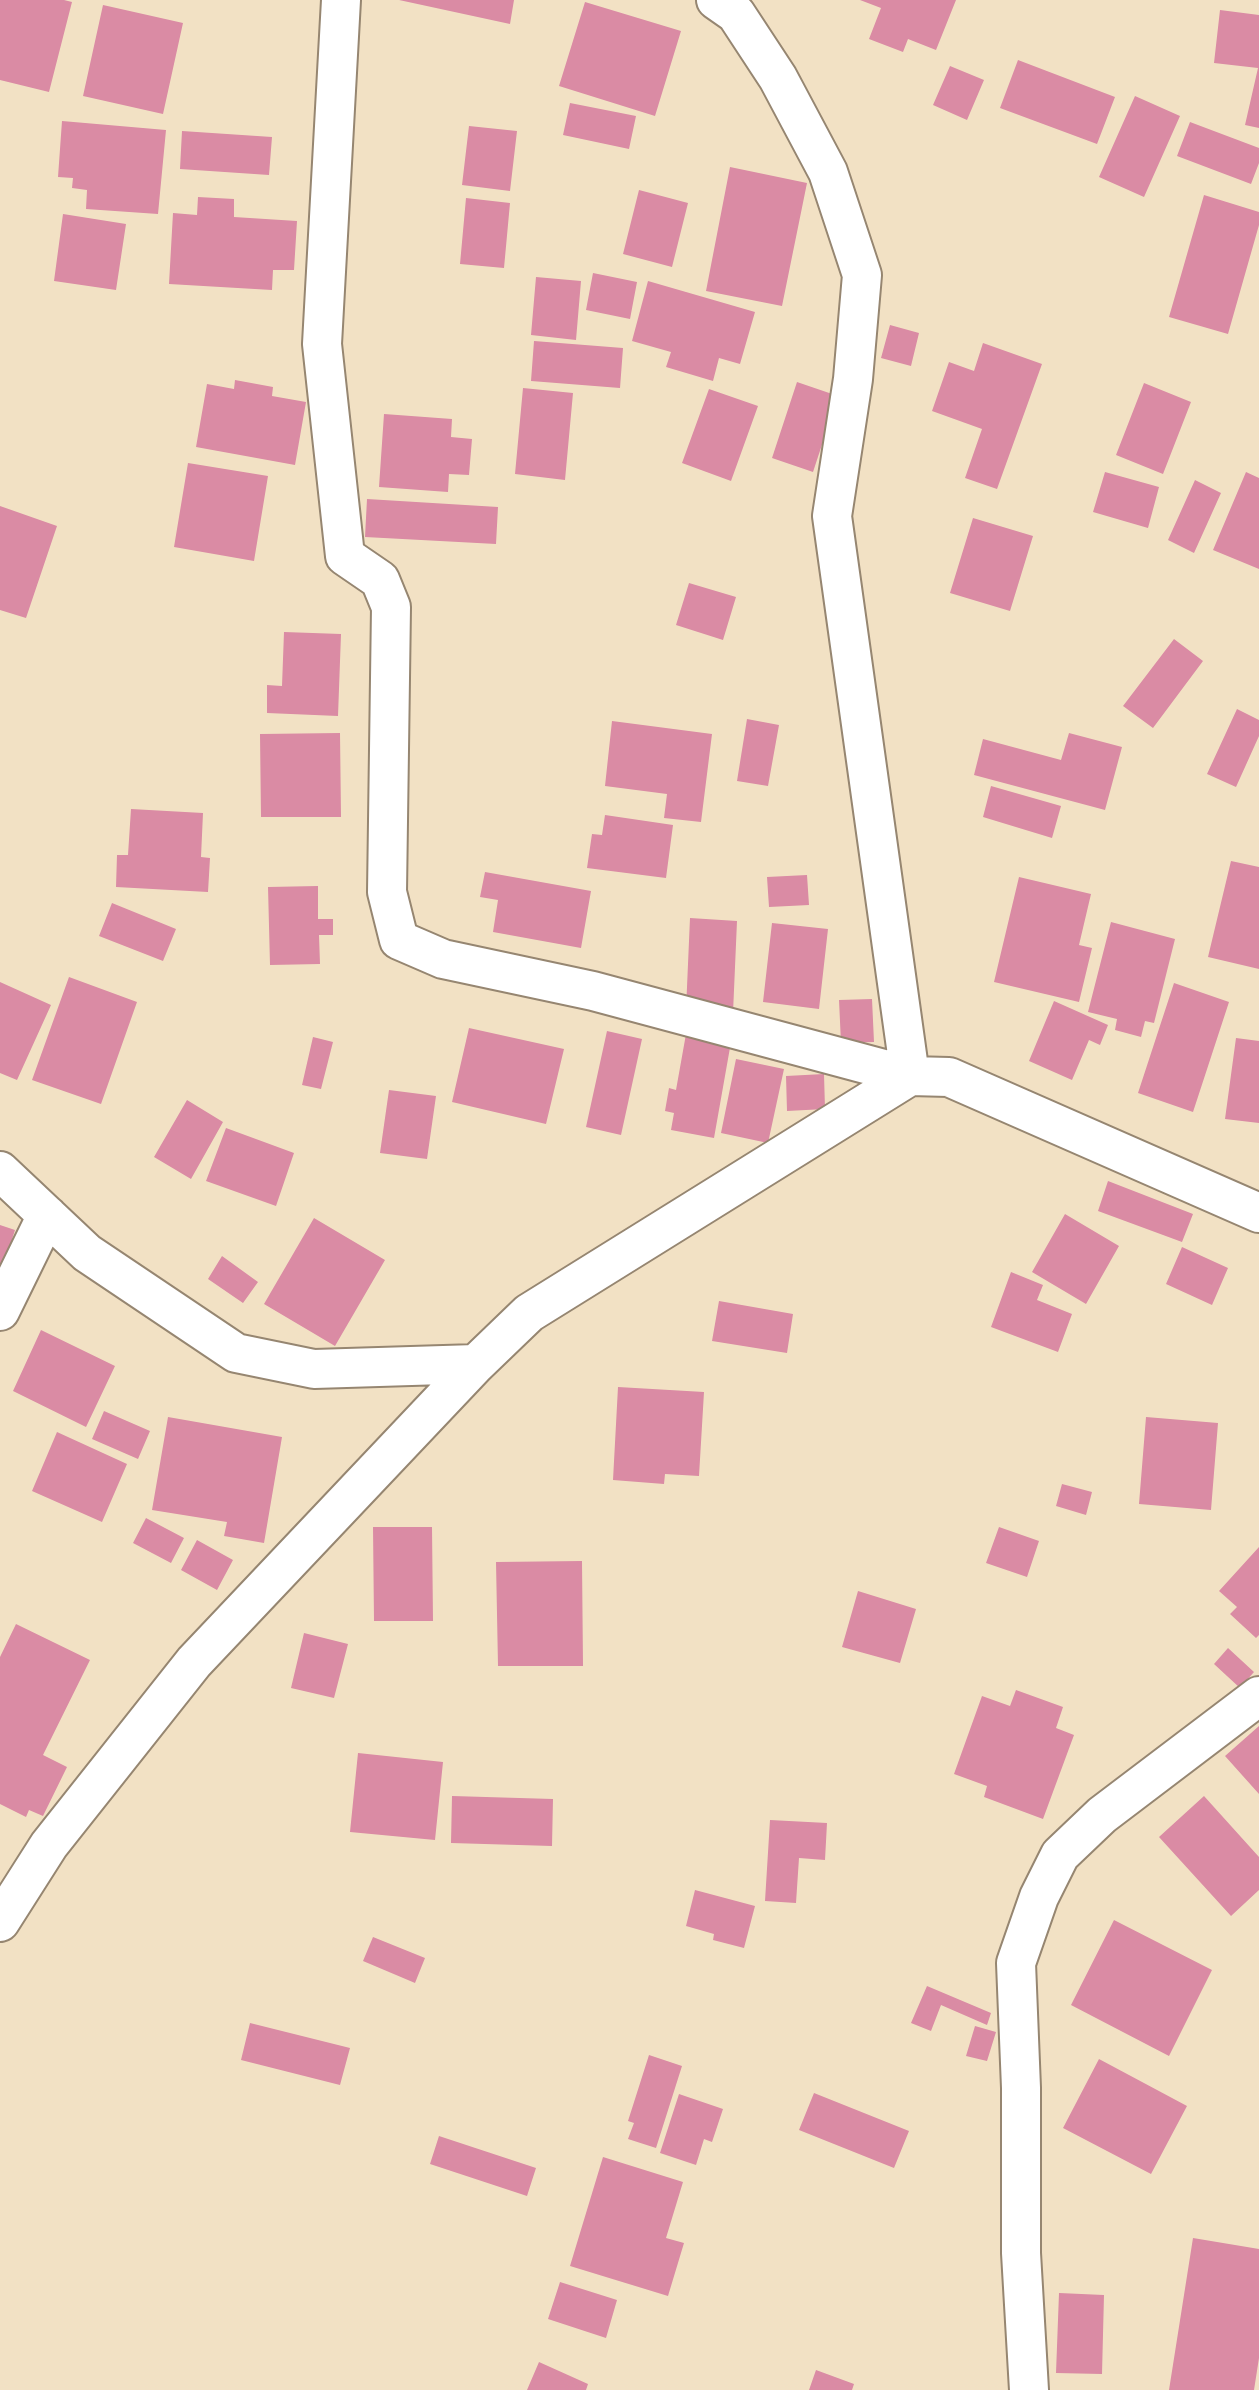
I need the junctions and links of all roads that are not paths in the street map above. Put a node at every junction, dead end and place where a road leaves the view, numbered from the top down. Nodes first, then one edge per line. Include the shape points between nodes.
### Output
1 (341, 0) edge
2 (716, 0) edge
3 (910, 1076) junction
4 (0, 1171) edge
5 (1259, 1213) edge
6 (47, 1215) junction
7 (0, 1311) edge
8 (476, 1364) junction
9 (1259, 1696) edge
10 (0, 1923) edge
11 (1029, 2390) edge

1 - 3 street via 322,344 345,556 380,580 391,607 387,891 399,940 443,959 593,991
2 - 3 street via 736,14 778,78 828,172 862,275 853,379 832,516
3 - 5 street via 948,1077
3 - 8 street via 529,1313
4 - 6 street
6 - 7 street
6 - 8 street via 87,1253 236,1353 314,1368
8 - 10 street via 194,1662 49,1845
9 - 11 street via 1102,1815 1060,1854 1016,1963 1021,2253

